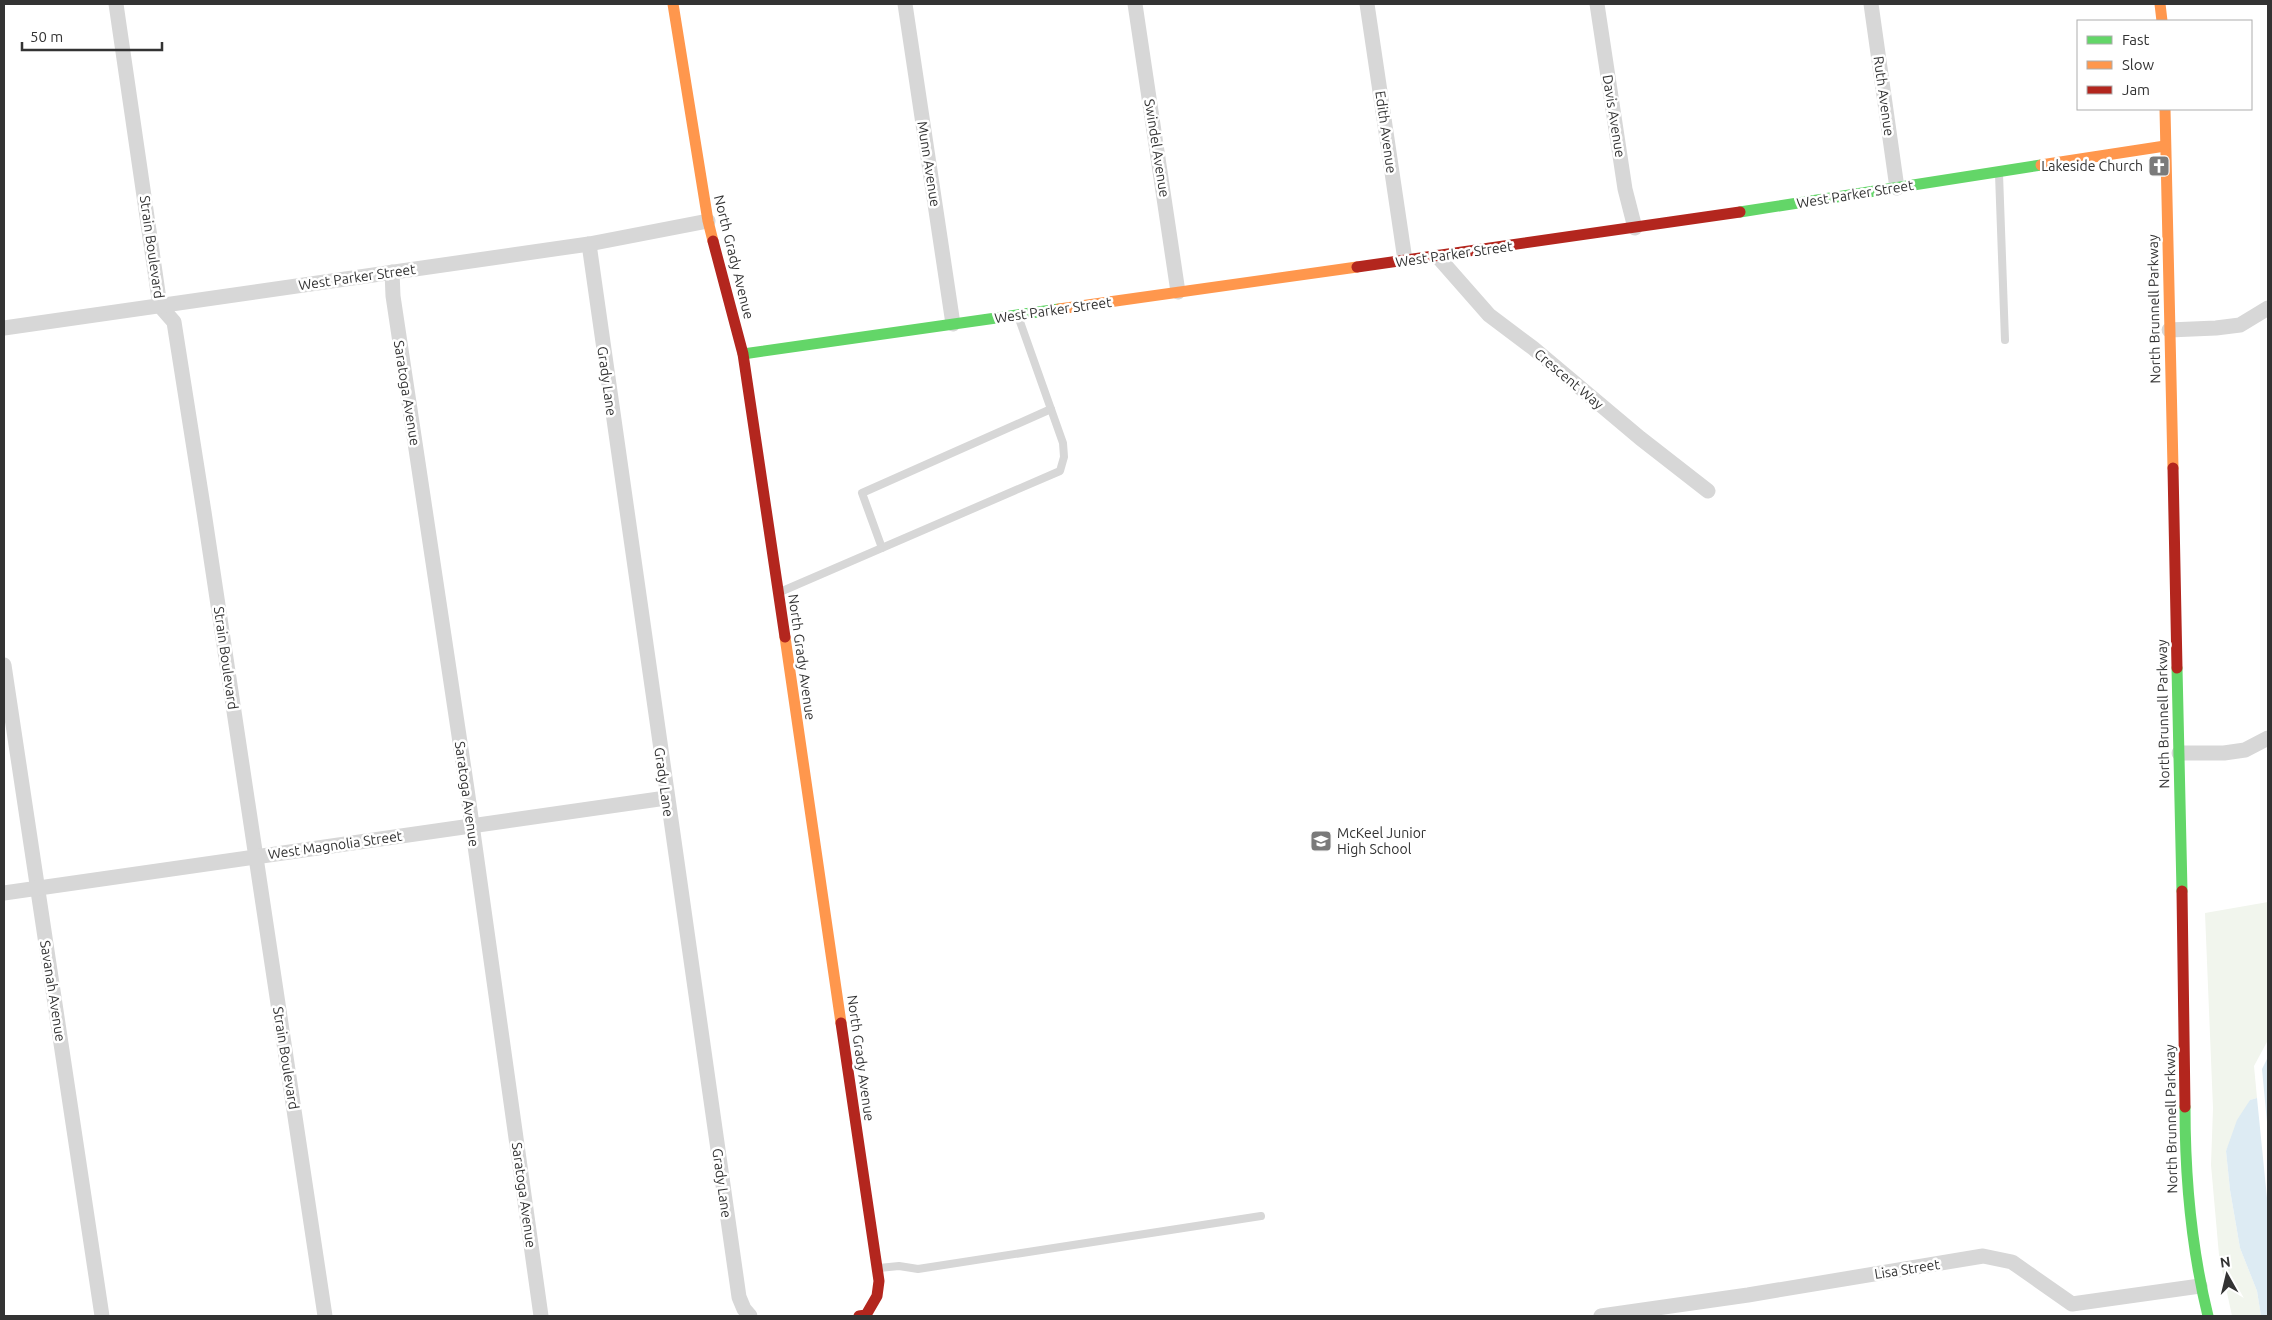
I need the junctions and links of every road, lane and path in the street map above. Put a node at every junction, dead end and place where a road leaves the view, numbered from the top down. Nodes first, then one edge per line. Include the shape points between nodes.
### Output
1 (116, 4) edge
2 (674, 4) edge
3 (905, 4) edge
4 (1135, 4) edge
5 (1367, 4) edge
6 (1597, 4) edge
7 (1870, 4) edge
8 (2160, 4) edge
9 (2162, 20) edge
10 (2165, 110) edge
11 (2165, 146) junction
12 (1999, 172) junction
13 (1897, 188) junction
14 (708, 221) junction
15 (1635, 228) junction
16 (589, 244) junction
17 (1438, 257) junction
18 (1405, 260) junction
19 (392, 272) junction
20 (1178, 292) junction
21 (160, 306) junction
22 (2268, 308) edge
23 (1018, 315) junction
24 (953, 324) junction
25 (4, 328) edge
26 (2169, 330) junction
27 (2004, 340) dead end
28 (743, 354) junction
29 (1051, 409) junction
30 (1708, 491) dead end
31 (882, 548) junction
32 (778, 593) junction
33 (4, 665) edge
34 (2268, 738) edge
35 (2179, 753) junction
36 (666, 798) junction
37 (471, 825) junction
38 (256, 856) junction
39 (38, 888) junction
40 (4, 893) edge
41 (1261, 1216) dead end
42 (877, 1268) junction
43 (2200, 1286) junction
44 (2068, 1310) edge
45 (102, 1316) edge
46 (325, 1316) edge
47 (541, 1316) edge
48 (750, 1316) edge
49 (862, 1316) edge
50 (1601, 1316) edge
51 (2208, 1316) edge

1 - 21 street, Strain Boulevard
2 - 14 street, North Grady Avenue
3 - 24 street, Munn Avenue
4 - 20 street, Swindel Avenue
5 - 18 street, Edith Avenue
6 - 15 street, Davis Avenue via 1625,189
7 - 13 street, Ruth Avenue
8 - 9 street
10 - 11 street, North Brunnell Parkway
11 - 12 street, West Parker Street
11 - 26 street, North Brunnell Parkway
12 - 13 street, West Parker Street
12 - 27 lane
13 - 15 street, West Parker Street
14 - 16 street, West Parker Street
14 - 28 street, North Grady Avenue
15 - 17 street, West Parker Street
16 - 19 street, West Parker Street
16 - 36 street, Grady Lane
17 - 18 street, West Parker Street
17 - 30 street, Crescent Way via 1489,315
18 - 20 street, West Parker Street
19 - 21 street, West Parker Street
19 - 37 street, Saratoga Avenue
20 - 23 street, West Parker Street
21 - 25 street, West Parker Street
21 - 38 street, Strain Boulevard via 174,322
22 - 26 street via 2240,325
23 - 24 street, West Parker Street
23 - 29 lane
24 - 28 street, West Parker Street
26 - 35 street, North Brunnell Parkway
28 - 32 street, North Grady Avenue
29 - 31 lane via 1064,450 1060,471
29 - 31 lane via 862,493
31 - 32 lane
32 - 42 street, North Grady Avenue
33 - 39 street, Savanah Avenue
34 - 35 street via 2245,750
35 - 43 street, North Brunnell Parkway via 2185,1155 2192,1242
36 - 37 street, West Magnolia Street
36 - 48 street, Grady Lane via 739,1297
37 - 38 street, West Magnolia Street
37 - 47 street, Saratoga Avenue
38 - 39 street, West Magnolia Street
38 - 46 street, Strain Boulevard
39 - 40 street, West Magnolia Street
39 - 45 street, Savanah Avenue
41 - 42 lane via 918,1269 899,1266
42 - 49 street, North Grady Avenue via 877,1296
43 - 44 street, Lisa Street
43 - 51 street, North Brunnell Parkway
44 - 50 street, Lisa Street via 2012,1262 1983,1256 1758,1294

